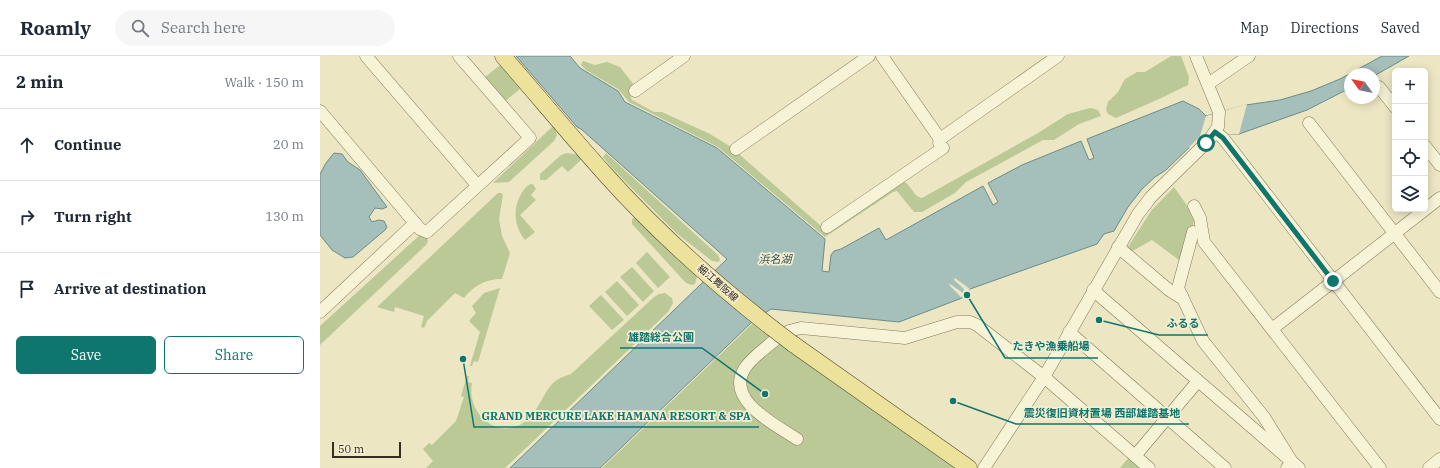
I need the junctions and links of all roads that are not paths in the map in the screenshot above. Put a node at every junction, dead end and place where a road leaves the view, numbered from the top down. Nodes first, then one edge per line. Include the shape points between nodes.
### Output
1 (366, 56) edge
2 (459, 56) edge
3 (503, 56) edge
4 (684, 56) edge
5 (869, 56) edge
6 (882, 56) edge
7 (1058, 56) edge
8 (1196, 56) edge
9 (1249, 56) edge
10 (1208, 84) junction
11 (1380, 88) edge
12 (635, 91) dead end
13 (1393, 104) edge
14 (320, 111) edge
15 (1309, 123) dead end
16 (1219, 135) junction
17 (940, 139) junction
18 (736, 149) dead end
19 (1428, 150) edge
20 (1440, 165) edge
21 (478, 185) junction
22 (1440, 198) edge
23 (1194, 206) dead end
24 (415, 223) junction
25 (827, 227) dead end
26 (1193, 232) dead end
27 (1395, 233) junction
28 (1118, 247) junction
29 (1333, 281) junction
30 (1093, 290) junction
31 (1440, 292) edge
32 (1182, 296) junction
33 (320, 312) edge
34 (1272, 329) junction
35 (771, 330) junction
36 (1070, 332) junction
37 (791, 338) junction
38 (1044, 377) junction
39 (1198, 381) junction
40 (1167, 418) junction
41 (1440, 419) edge
42 (797, 439) dead end
43 (1135, 456) junction
44 (1440, 459) edge
45 (1293, 466) edge
46 (969, 468) edge
47 (984, 468) edge
48 (1149, 468) edge
49 (1225, 468) edge
50 (1380, 468) edge
51 (1429, 468) edge

1 - 21 street
2 - 21 street via 530,138
3 - 35 main road, 細江舞阪線 via 605,174 663,234
4 - 12 street
5 - 18 street
6 - 17 street
7 - 17 street
8 - 10 street
9 - 10 street
10 - 16 street via 1219,112
11 - 13 street
14 - 24 street
15 - 27 street
16 - 28 street via 1206,143 1148,201
16 - 29 street
17 - 25 street via 939,143 943,148
19 - 20 street
21 - 24 street via 430,230 423,231
22 - 27 street
23 - 34 street via 1200,218 1204,242
24 - 33 street
26 - 32 street via 1178,288
27 - 29 street
27 - 31 street
28 - 30 street
28 - 32 street via 1168,290
29 - 34 street
29 - 41 street
30 - 36 street
30 - 39 street
32 - 45 street via 1203,341 1264,417
34 - 50 street
35 - 37 main road, 細江舞阪線, bridge
35 - 42 street via 743,370 741,392 748,404
36 - 38 street
36 - 40 street
37 - 38 street via 801,328 905,338 956,322 970,322
37 - 46 main road, 細江舞阪線
38 - 43 street
38 - 47 street
39 - 40 street
39 - 45 street
40 - 43 street
40 - 49 street
43 - 48 street
44 - 51 street

